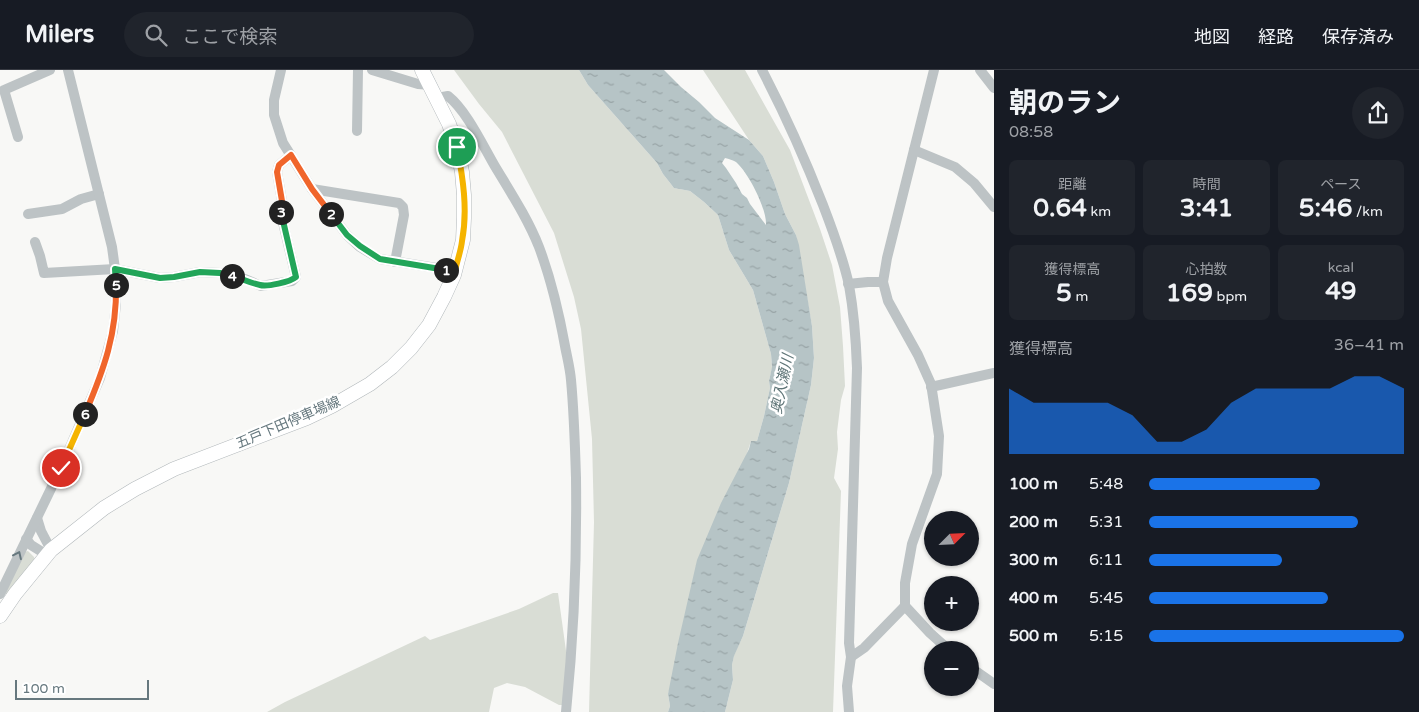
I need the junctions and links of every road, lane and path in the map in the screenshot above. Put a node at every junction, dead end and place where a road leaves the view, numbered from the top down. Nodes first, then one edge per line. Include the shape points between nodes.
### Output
1 (50, 70) edge
2 (68, 70) edge
3 (282, 70) edge
4 (358, 70) edge
5 (372, 70) edge
6 (422, 70) edge
7 (762, 70) edge
8 (934, 70) edge
9 (980, 70) edge
10 (431, 85) junction
11 (994, 88) edge
12 (437, 98) junction
13 (357, 131) dead end
14 (18, 137) dead end
15 (914, 150) junction
16 (291, 155) junction
17 (312, 189) junction
18 (99, 194) junction
19 (994, 207) edge
20 (28, 214) dead end
21 (35, 242) dead end
22 (395, 262) junction
23 (115, 269) junction
24 (455, 271) junction
25 (883, 282) junction
26 (848, 284) junction
27 (994, 373) edge
28 (932, 386) junction
29 (38, 518) junction
30 (26, 539) junction
31 (49, 553) junction
32 (0, 594) edge
33 (905, 606) junction
34 (0, 616) edge
35 (939, 641) edge
36 (852, 657) junction
37 (979, 672) edge
38 (994, 683) edge
39 (566, 712) edge
40 (848, 712) edge

1 - 14 street via 4,90
2 - 18 street
3 - 16 street via 274,100 274,115 283,143
4 - 13 street
5 - 10 street
6 - 10 main road, 五戸下田停車場線
7 - 26 street via 809,168
8 - 15 street
9 - 11 street
10 - 12 main road, 五戸下田停車場線
12 - 24 main road, 五戸下田停車場線 via 457,147 464,188 463,240
12 - 39 street via 448,96 453,100 522,213 539,246 561,324 571,377 576,496 572,652
15 - 19 street via 955,167
15 - 25 street
16 - 17 street
16 - 23 street via 279,165 277,172 281,214 296,277 292,281 262,286 220,273 200,272 160,278
17 - 22 street via 347,235 380,259
17 - 22 street via 399,203 404,215
18 - 20 street via 62,209
18 - 23 street
21 - 23 street via 44,273
22 - 24 street
23 - 29 street via 116,304 109,352
24 - 31 main road, 五戸下田停車場線 via 429,325 411,348 370,384 307,418 174,469 135,489 104,508
25 - 26 street
25 - 28 street via 888,301
26 - 36 street via 855,324 857,368 849,643
27 - 28 street
28 - 33 street via 939,436 937,474 912,544 905,583
29 - 30 street
29 - 31 street
30 - 31 street
32 -> 30 street
31 - 34 main road, 五戸下田停車場線
33 - 35 street
33 - 36 street
36 - 40 street via 847,686
37 - 38 street

